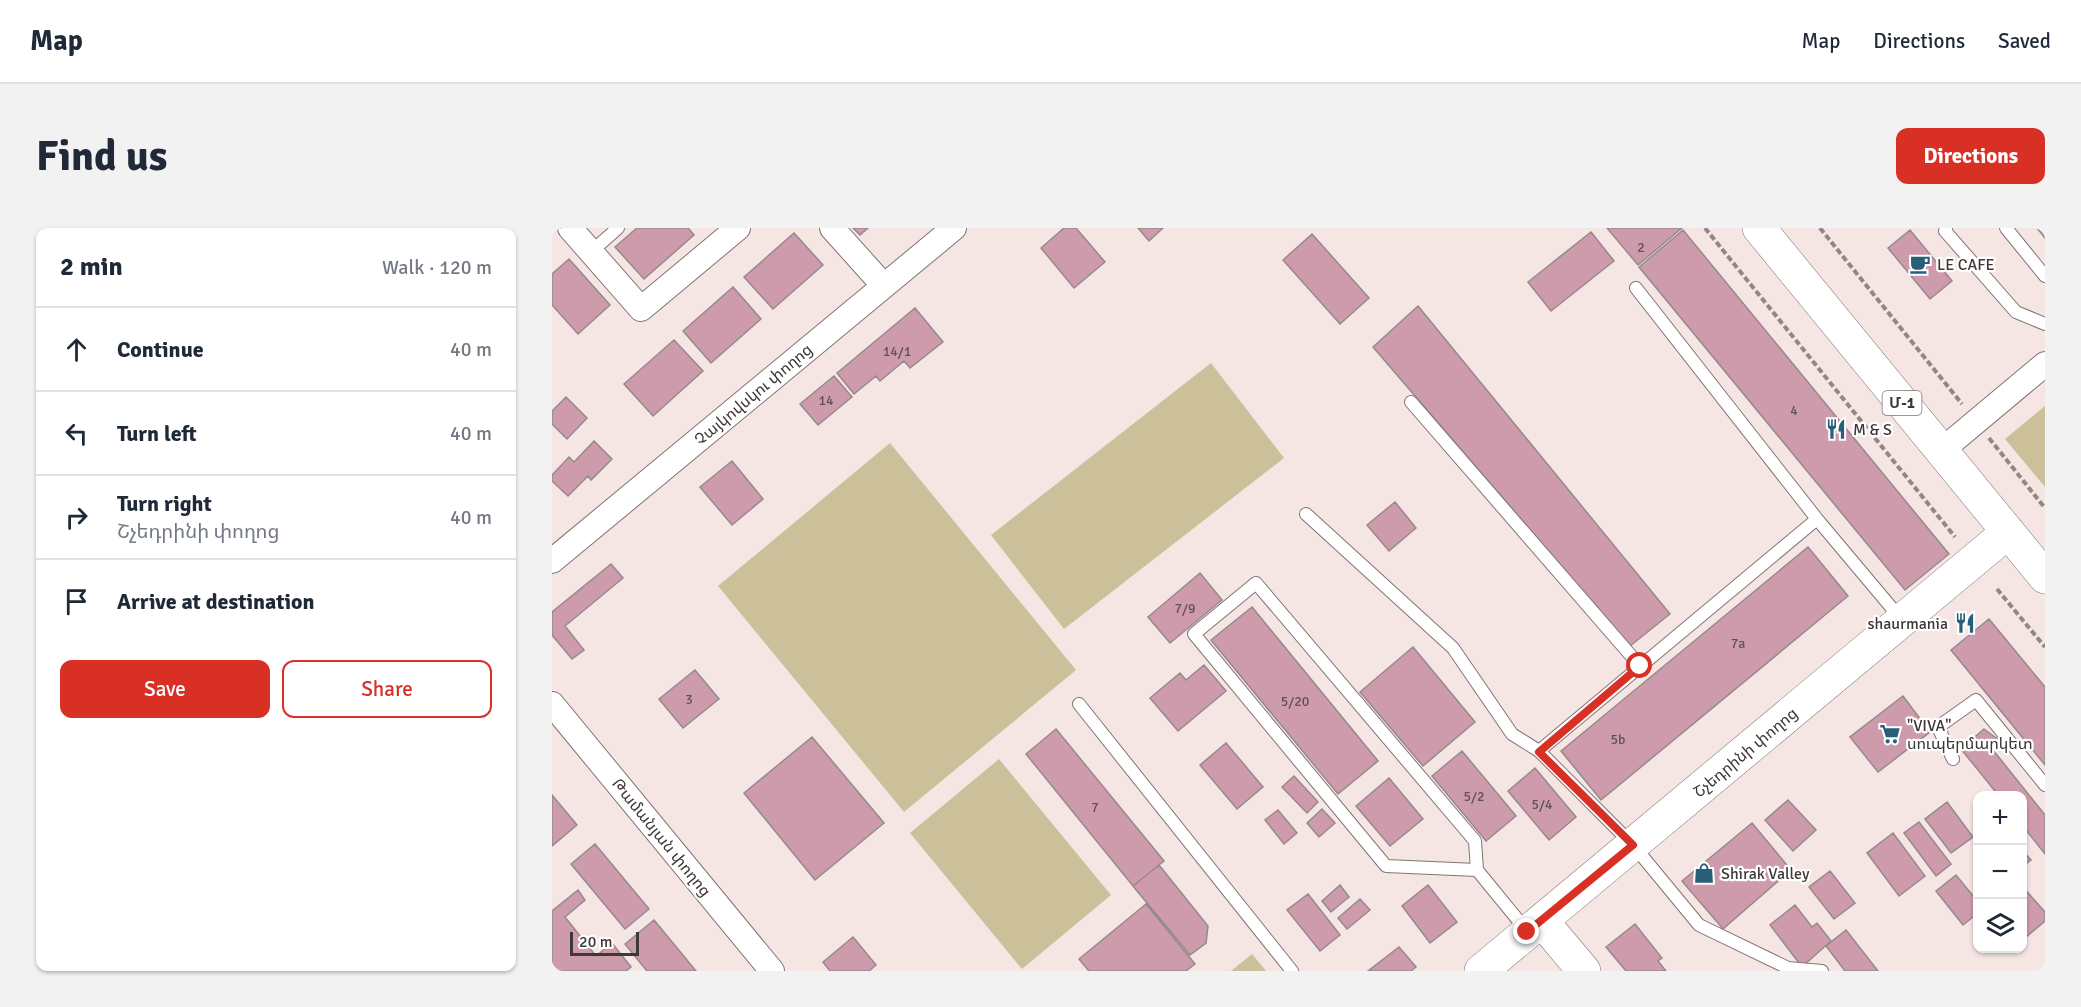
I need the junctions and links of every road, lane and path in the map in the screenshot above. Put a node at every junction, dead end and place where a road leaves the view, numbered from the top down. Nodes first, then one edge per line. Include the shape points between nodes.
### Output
1 (570, 228) edge
2 (618, 228) edge
3 (738, 228) edge
4 (832, 228) edge
5 (954, 228) edge
6 (1705, 228) edge
7 (1759, 228) edge
8 (1820, 228) edge
9 (1946, 228) edge
10 (2006, 228) edge
11 (591, 252) junction
12 (2045, 276) edge
13 (884, 286) junction
14 (1636, 288) dead end
15 (2045, 324) edge
16 (2045, 364) edge
17 (1411, 402) dead end
18 (1976, 422) junction
19 (1941, 451) junction
20 (2045, 508) edge
21 (1306, 514) dead end
22 (1817, 519) junction
23 (2008, 532) junction
24 (1954, 537) dead end
25 (552, 561) edge
26 (2045, 577) edge
27 (1997, 589) dead end
28 (1903, 621) junction
29 (2045, 647) edge
30 (1640, 666) junction
31 (552, 704) edge
32 (1079, 704) dead end
33 (1539, 752) junction
34 (1953, 759) dead end
35 (2045, 785) edge
36 (1633, 845) junction
37 (1477, 870) junction
38 (1535, 927) junction
39 (772, 971) edge
40 (1292, 971) edge
41 (1481, 971) edge
42 (1584, 971) edge
43 (1822, 971) edge

1 - 11 street
2 - 11 lane
3 - 11 street via 641,309
4 - 13 street
5 - 13 street, Չայկովսկու փողոց
6 - 24 path
7 - 19 main road, Մ-1
8 - 18 path
9 - 15 lane via 2016,312
10 - 12 lane
13 - 25 street, Չայկովսկու փողոց
14 - 22 lane
16 - 18 street
17 - 30 lane
18 - 19 street
18 - 20 path
19 - 23 main road, Մ-1
21 - 33 lane via 1453,648 1512,734
22 - 28 lane
22 - 30 lane
23 - 26 main road, Մ-1
23 - 28 main road, Շչեդրինի փողոց
27 - 29 path
28 - 36 main road, Շչեդրինի փողոց
30 - 33 lane
31 - 39 street, Թամանյան փողոց
32 - 40 lane
33 - 36 lane
34 - 35 lane via 1938,727 1976,700
36 - 38 main road, Շչեդրինի փողոց
36 - 43 lane via 1699,925 1788,968
37 - 37 lane via 1475,841 1256,583 1194,634 1386,866
37 - 38 lane
38 - 41 main road, Շչեդրինի փողոց
38 - 42 main road

